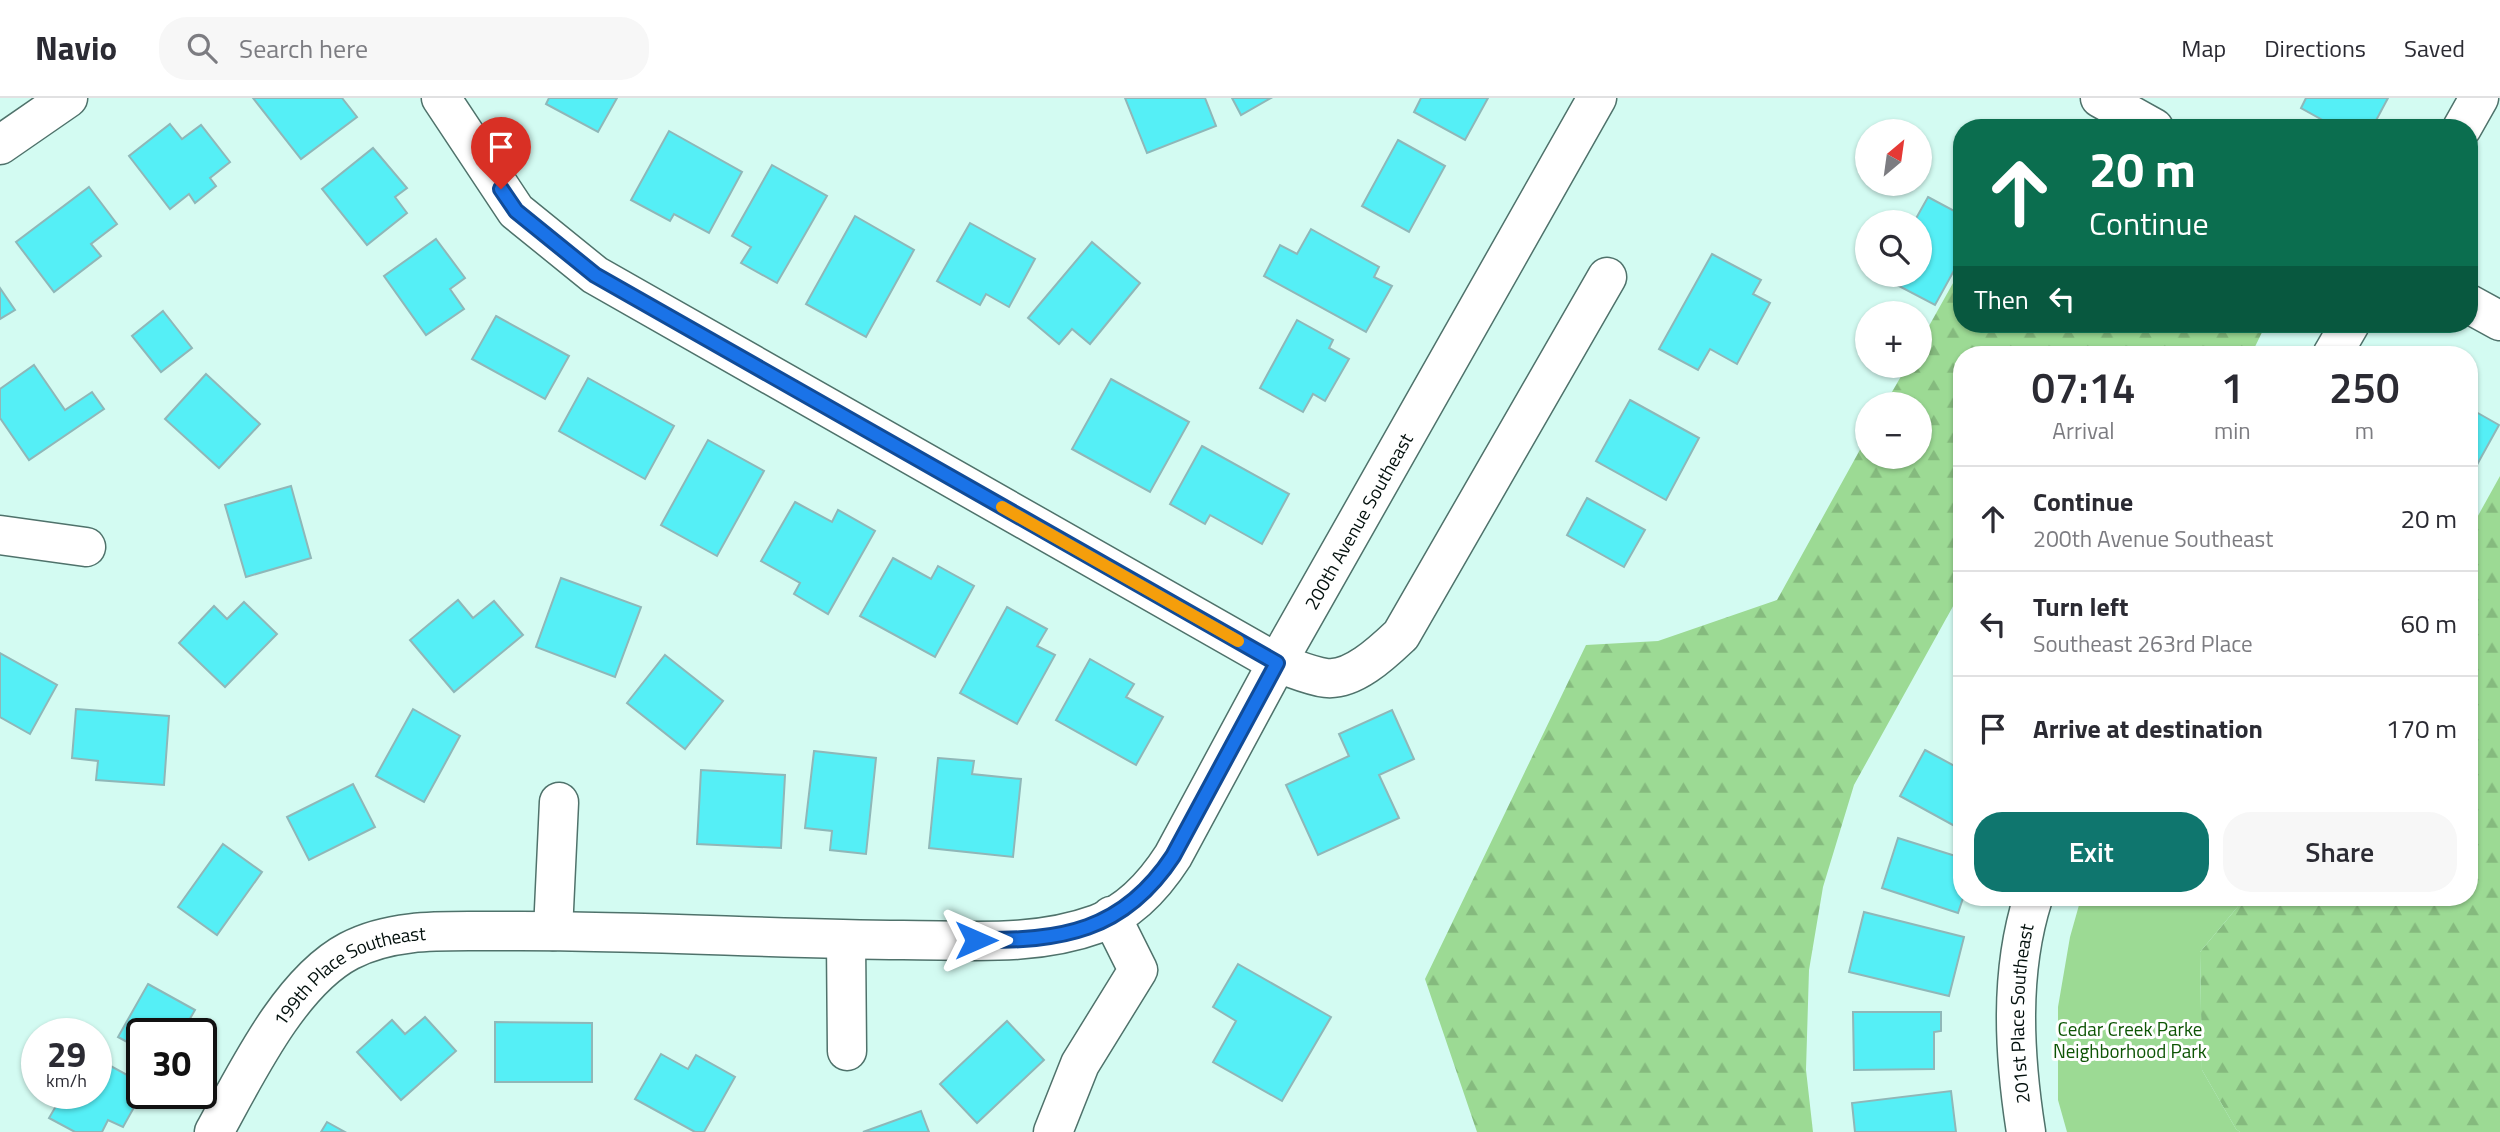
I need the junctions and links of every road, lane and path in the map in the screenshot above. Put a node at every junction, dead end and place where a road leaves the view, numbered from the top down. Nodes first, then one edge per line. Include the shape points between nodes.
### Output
1 (68, 98) edge
2 (440, 98) edge
3 (1597, 98) edge
4 (2100, 98) edge
5 (2479, 98) edge
6 (2138, 119) edge
7 (2467, 119) edge
8 (0, 145) edge
9 (1607, 277) dead end
10 (2478, 309) edge
11 (2500, 321) edge
12 (0, 535) edge
13 (86, 547) dead end
14 (1277, 663) junction
15 (559, 802) dead end
16 (2030, 906) edge
17 (1105, 920) junction
18 (553, 931) junction
19 (846, 940) junction
20 (846, 1051) dead end
21 (214, 1132) edge
22 (1053, 1132) edge
23 (2026, 1132) edge

1 - 8 street
2 - 14 street via 516,211 595,275
3 - 14 street, 200th Avenue Southeast
4 - 6 street
5 - 7 street
9 - 14 street via 1401,635 1354,672 1327,679
10 - 11 street
12 - 13 street
14 - 17 street, 200th Avenue Southeast via 1159,878 1137,900
15 - 18 street
16 - 23 street, 201st Place Southeast via 2017,993 2016,1043
17 - 19 street, 199th Place Southeast via 1028,941
17 - 22 street via 1138,970 1080,1064
18 - 19 street, 199th Place Southeast
18 - 21 street, 199th Place Southeast via 411,932 349,951 304,985
19 - 20 street

